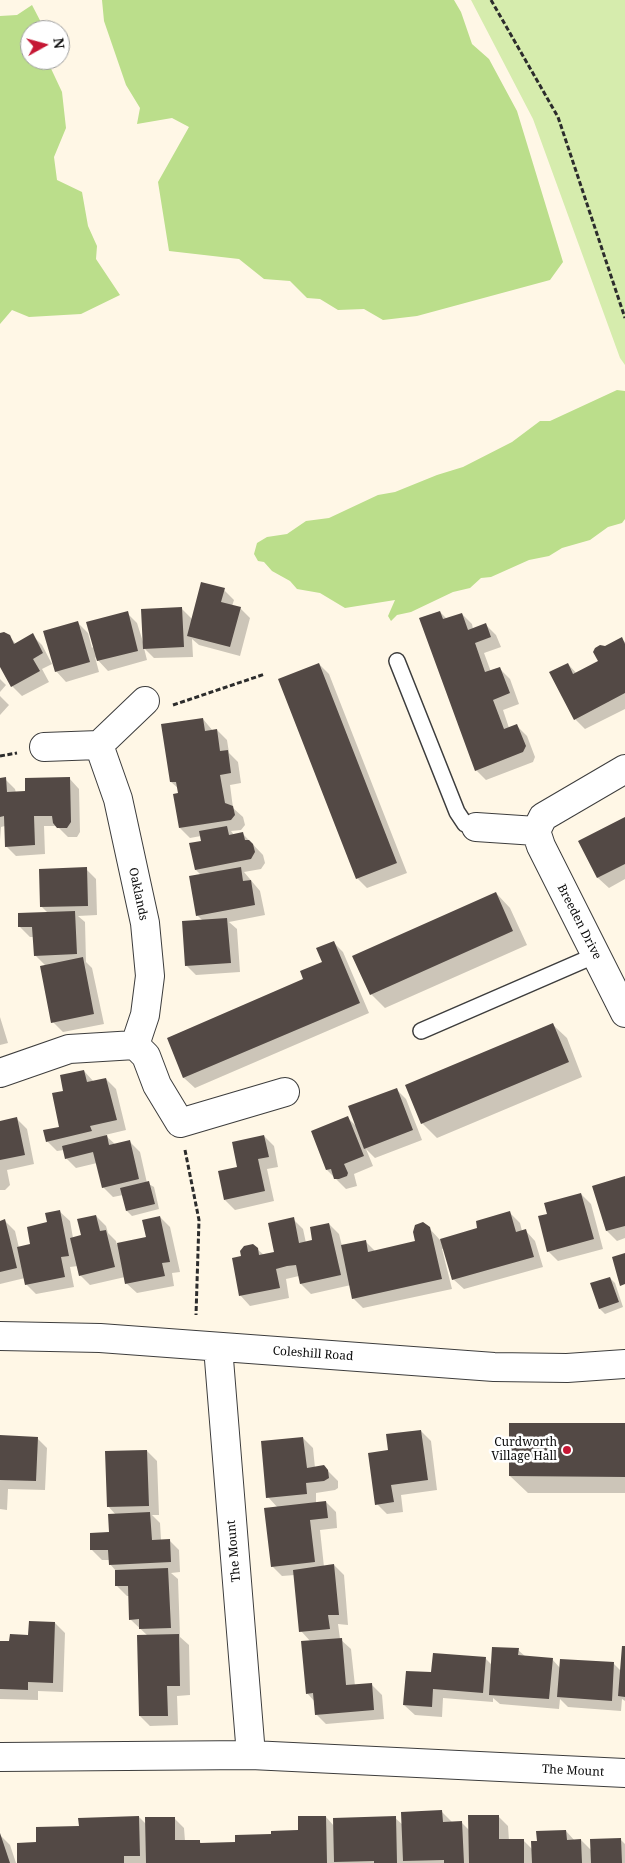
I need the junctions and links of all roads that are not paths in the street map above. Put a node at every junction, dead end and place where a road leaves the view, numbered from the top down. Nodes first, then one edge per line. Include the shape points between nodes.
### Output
1 (397, 661) dead end
2 (145, 701) road end
3 (99, 745) junction
4 (44, 747) dead end
5 (625, 769) edge
6 (476, 827) joint
7 (536, 831) junction
8 (596, 955) junction
9 (625, 1013) edge
10 (421, 1031) dead end
11 (135, 1045) junction
12 (0, 1073) edge
13 (285, 1092) dead end
14 (0, 1336) edge
15 (218, 1347) junction
16 (625, 1364) edge
17 (251, 1755) junction
18 (0, 1757) edge
19 (625, 1773) edge

1 - 6 lane via 457,812 464,824
2 - 3 street
3 - 4 street
3 - 11 street, Oaklands via 118,799 145,923 150,976 145,1015
5 - 7 street via 543,817
6 - 7 street
7 - 8 street, Breeden Drive
8 - 9 street, Breeden Drive
8 - 10 lane
11 - 12 street via 68,1049
11 - 13 street via 146,1056 157,1085 180,1123
14 - 15 street, Coleshill Road via 100,1338
15 - 16 street, Coleshill Road via 494,1367 566,1368
15 - 17 street, The Mount
17 - 18 street, The Mount
17 - 19 street, The Mount

